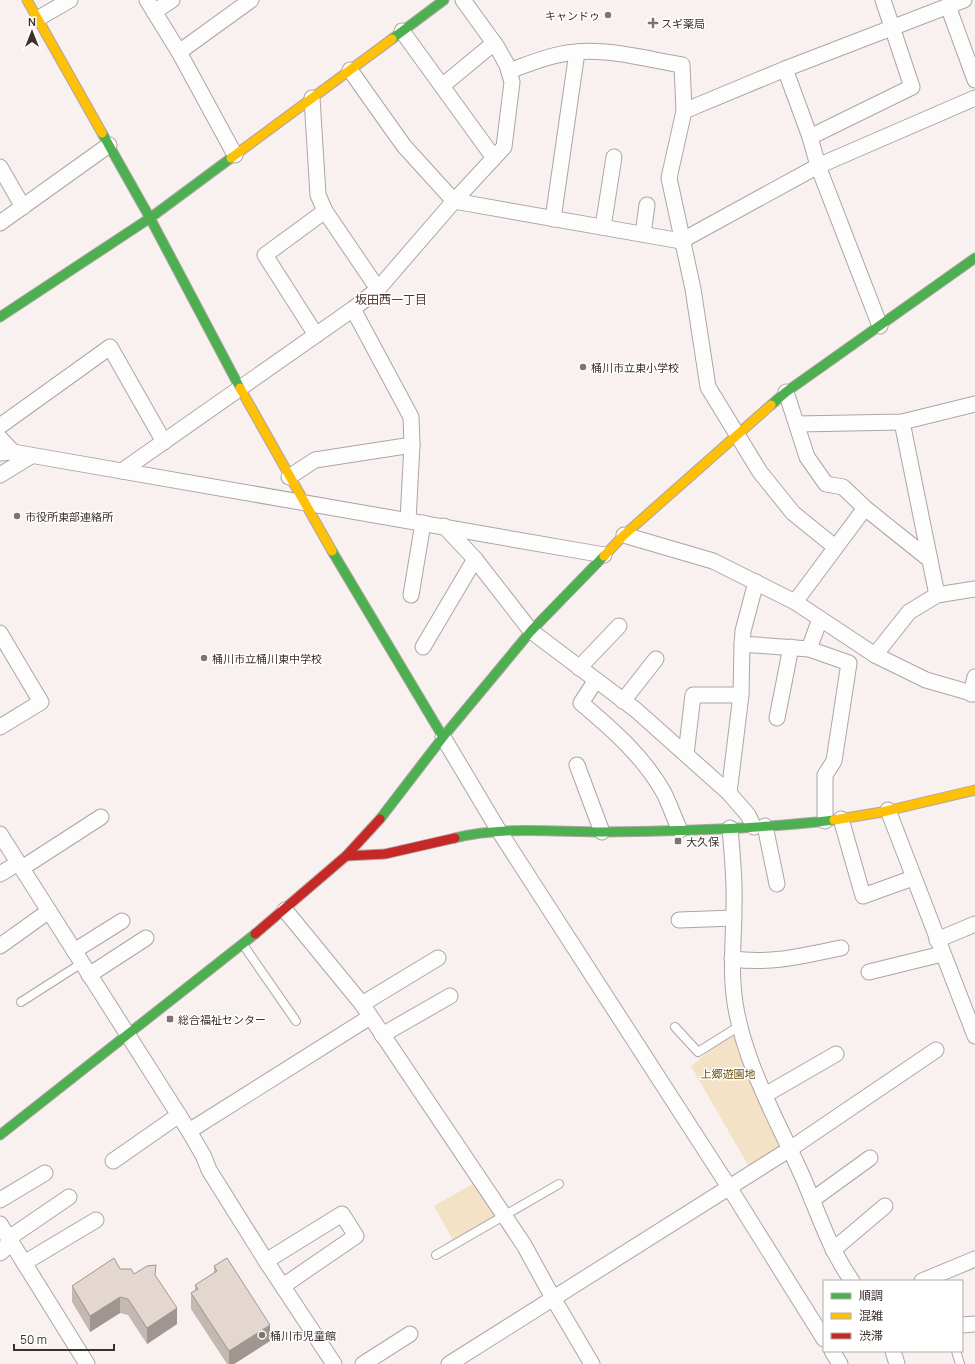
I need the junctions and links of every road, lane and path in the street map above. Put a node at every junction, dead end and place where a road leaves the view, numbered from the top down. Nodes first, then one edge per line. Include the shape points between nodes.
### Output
1 (27, 0) edge
2 (70, 0) edge
3 (172, 0) edge
4 (251, 0) edge
5 (444, 0) edge
6 (463, 0) edge
7 (883, 0) edge
8 (964, 0) edge
9 (151, 6) edge
10 (948, 6) junction
11 (37, 19) junction
12 (892, 28) junction
13 (402, 31) junction
14 (494, 43) junction
15 (178, 52) junction
16 (577, 52) junction
17 (786, 69) junction
18 (350, 70) junction
19 (509, 71) junction
20 (975, 80) edge
21 (442, 86) junction
22 (312, 98) junction
23 (975, 98) edge
24 (684, 111) junction
25 (810, 137) junction
26 (110, 146) junction
27 (236, 155) junction
28 (614, 157) dead end
29 (494, 158) junction
30 (818, 166) junction
31 (0, 167) edge
32 (454, 201) junction
33 (647, 205) dead end
34 (23, 207) junction
35 (325, 211) junction
36 (150, 218) junction
37 (553, 219) junction
38 (0, 223) edge
39 (603, 227) junction
40 (643, 234) junction
41 (681, 241) junction
42 (975, 258) edge
43 (378, 289) junction
44 (353, 309) junction
45 (0, 318) edge
46 (880, 326) junction
47 (316, 335) junction
48 (240, 389) junction
49 (786, 392) junction
50 (975, 404) edge
51 (902, 422) junction
52 (796, 424) junction
53 (0, 426) edge
54 (738, 434) junction
55 (0, 438) edge
56 (164, 442) junction
57 (412, 445) junction
58 (6, 453) edge
59 (31, 456) junction
60 (122, 471) junction
61 (0, 475) edge
62 (289, 476) junction
63 (303, 502) junction
64 (865, 508) junction
65 (415, 521) junction
66 (444, 526) junction
67 (624, 535) junction
68 (835, 547) junction
69 (604, 555) junction
70 (475, 559) junction
71 (930, 560) junction
72 (756, 582) junction
73 (975, 589) edge
74 (411, 595) dead end
75 (937, 595) junction
76 (794, 602) junction
77 (820, 619) junction
78 (619, 626) dead end
79 (531, 631) junction
80 (0, 632) edge
81 (742, 644) junction
82 (422, 647) dead end
83 (791, 647) junction
84 (809, 649) junction
85 (876, 655) junction
86 (656, 659) dead end
87 (579, 668) junction
88 (975, 677) edge
89 (596, 680) junction
90 (973, 694) edge
91 (741, 695) junction
92 (623, 700) junction
93 (777, 718) dead end
94 (0, 726) edge
95 (443, 737) junction
96 (686, 754) junction
97 (577, 765) dead end
98 (975, 790) edge
99 (729, 793) junction
100 (888, 810) junction
101 (101, 817) dead end
102 (841, 819) junction
103 (825, 821) junction
104 (760, 827) junction
105 (730, 828) junction
106 (680, 830) junction
107 (499, 831) junction
108 (602, 832) junction
109 (0, 834) edge
110 (346, 856) junction
111 (20, 866) junction
112 (0, 874) edge
113 (913, 878) junction
114 (777, 884) dead end
115 (285, 910) junction
116 (49, 911) junction
117 (734, 918) junction
118 (122, 920) dead end
119 (679, 920) dead end
120 (975, 924) edge
121 (146, 938) dead end
122 (243, 945) junction
123 (0, 946) edge
124 (940, 947) junction
125 (841, 948) dead end
126 (438, 958) dead end
127 (732, 959) junction
128 (82, 963) junction
129 (869, 972) dead end
130 (450, 996) dead end
131 (21, 1002) dead end
132 (366, 1011) junction
133 (296, 1021) dead end
134 (741, 1025) junction
135 (675, 1027) dead end
136 (382, 1035) junction
137 (128, 1036) junction
138 (975, 1036) edge
139 (936, 1050) dead end
140 (836, 1054) dead end
141 (764, 1095) junction
142 (179, 1115) junction
143 (189, 1131) junction
144 (0, 1135) edge
145 (790, 1149) junction
146 (870, 1158) dead end
147 (113, 1161) dead end
148 (45, 1173) dead end
149 (559, 1184) dead end
150 (729, 1187) junction
151 (69, 1197) dead end
152 (0, 1200) edge
153 (812, 1200) junction
154 (885, 1206) dead end
155 (505, 1216) junction
156 (96, 1220) dead end
157 (0, 1224) edge
158 (9, 1238) junction
159 (833, 1250) junction
160 (0, 1253) edge
161 (436, 1255) dead end
162 (975, 1260) edge
163 (266, 1261) junction
164 (24, 1263) junction
165 (851, 1280) edge
166 (925, 1280) edge
167 (283, 1286) junction
168 (553, 1298) junction
169 (975, 1324) edge
170 (963, 1325) edge
171 (410, 1334) dead end
172 (823, 1337) edge
173 (833, 1352) edge
174 (893, 1352) edge
175 (956, 1352) edge
176 (87, 1364) edge
177 (334, 1364) edge
178 (363, 1364) edge
179 (449, 1364) edge
180 (592, 1364) edge
181 (840, 1364) edge
182 (896, 1364) edge
183 (960, 1364) edge

1 - 11 street
2 - 11 street
3 - 9 street
4 - 15 street
5 - 13 street
6 - 14 street
7 - 12 street
8 - 10 street
9 - 15 street
10 - 12 street
10 - 20 street
11 - 26 street
12 - 17 street
12 - 25 street via 912,87
13 - 18 street
13 - 21 street
14 - 19 street
14 - 21 street
15 - 27 street
16 - 19 street via 548,56
16 - 24 street via 595,51 682,65
16 - 37 street
17 - 24 street
17 - 25 street
18 - 22 street
18 - 32 street via 404,146
19 - 29 street via 512,82 504,148
21 - 29 street
22 - 27 street
22 - 35 street via 318,195
23 - 30 street
24 - 41 street via 669,178
25 - 30 street
26 - 34 street
26 - 36 street
27 - 36 street
28 - 39 street
29 - 32 street
30 - 41 street
30 - 46 street
31 - 34 street
32 - 37 street
32 - 43 street
33 - 40 street
34 - 38 street
35 - 43 street
35 - 47 street via 265,255
36 - 45 street
36 - 48 street
37 - 39 street
39 - 40 street
40 - 41 street
41 - 54 street via 693,289 708,387
42 - 46 street
43 - 44 street
44 - 47 street
44 - 57 street via 411,417
46 - 49 street
47 - 48 street
48 - 56 street
48 - 62 street
49 - 52 street
49 - 54 street
50 - 51 street
51 - 52 street
51 - 71 street
52 - 64 street via 807,457 826,484 843,487
53 - 56 street via 110,348
54 - 67 street
54 - 68 street via 760,472 793,513
55 - 58 street
56 - 60 street
57 - 62 street via 315,460
57 - 65 street
58 - 59 street
59 - 60 street
59 - 61 street
60 - 63 street
62 - 63 street
63 - 65 street
63 - 95 street
64 - 68 street
64 - 71 street
65 - 66 street
65 - 74 street
66 - 69 street
66 - 70 street
67 - 69 street
67 - 72 street via 713,562
68 - 76 street
69 - 79 street
70 - 79 street
70 - 82 street
71 - 75 street
72 - 76 street
72 - 81 street
73 - 75 street
75 - 85 street via 909,612
76 - 77 street
77 - 84 street
77 - 85 street
78 - 87 street
79 - 87 street
79 - 95 street
80 - 94 street via 41,702
81 - 83 street
81 - 91 street
83 - 84 street
83 - 93 street
84 - 103 street via 849,663 834,761 824,775
85 - 90 street via 926,680
86 - 92 street
87 - 89 street
88 - 90 street
89 - 92 street
89 - 106 street via 581,703 636,755 663,792
91 - 96 street via 693,695
91 - 99 street
92 - 96 street
95 - 107 street
95 - 110 street via 382,817
96 - 99 street
97 - 108 street
98 - 100 street
99 - 104 street
100 - 102 street
100 - 113 street
101 - 111 street
102 - 103 street
102 - 113 street via 863,896
103 - 104 street
104 - 105 street
104 - 114 street
105 - 106 street
105 - 117 street
106 - 108 street
107 - 108 street
107 - 110 street via 468,835 382,856
107 - 150 street
109 - 111 street
110 - 115 street
111 - 112 street
111 - 116 street
113 - 124 street
115 - 122 street
115 - 132 street
116 - 123 street
116 - 128 street
117 - 119 street
117 - 127 street
118 - 128 street
120 - 124 street
121 - 128 street
122 - 133 lane
122 - 137 street
124 - 129 street
124 - 138 street
125 - 127 street via 780,960 756,962
126 - 132 street
127 - 134 street via 735,1004
128 - 131 lane
128 - 137 street
130 - 136 street
132 - 136 street
132 - 143 street
134 - 135 lane via 698,1052
134 - 141 street via 746,1047
136 - 155 street
137 - 142 street
137 - 144 street
139 - 145 street
140 - 141 street
141 - 145 street
142 - 143 street
142 - 147 street
143 - 163 street via 209,1170
145 - 150 street
145 - 153 street
146 - 153 street
148 - 152 street
149 - 155 lane
150 - 168 street
150 - 172 street
151 - 158 street
153 - 159 street
154 - 159 street
155 - 161 lane
155 - 168 street
156 - 164 street
157 - 158 street
158 - 160 street via 6,1248
158 - 164 street
159 - 165 street
162 - 166 street
163 - 167 street
163 - 167 street via 342,1214 356,1236
164 - 176 street
167 - 177 street
168 - 179 street
168 - 180 street
169 - 170 street
171 - 178 street
173 - 181 street
174 - 182 street
175 - 183 lane

